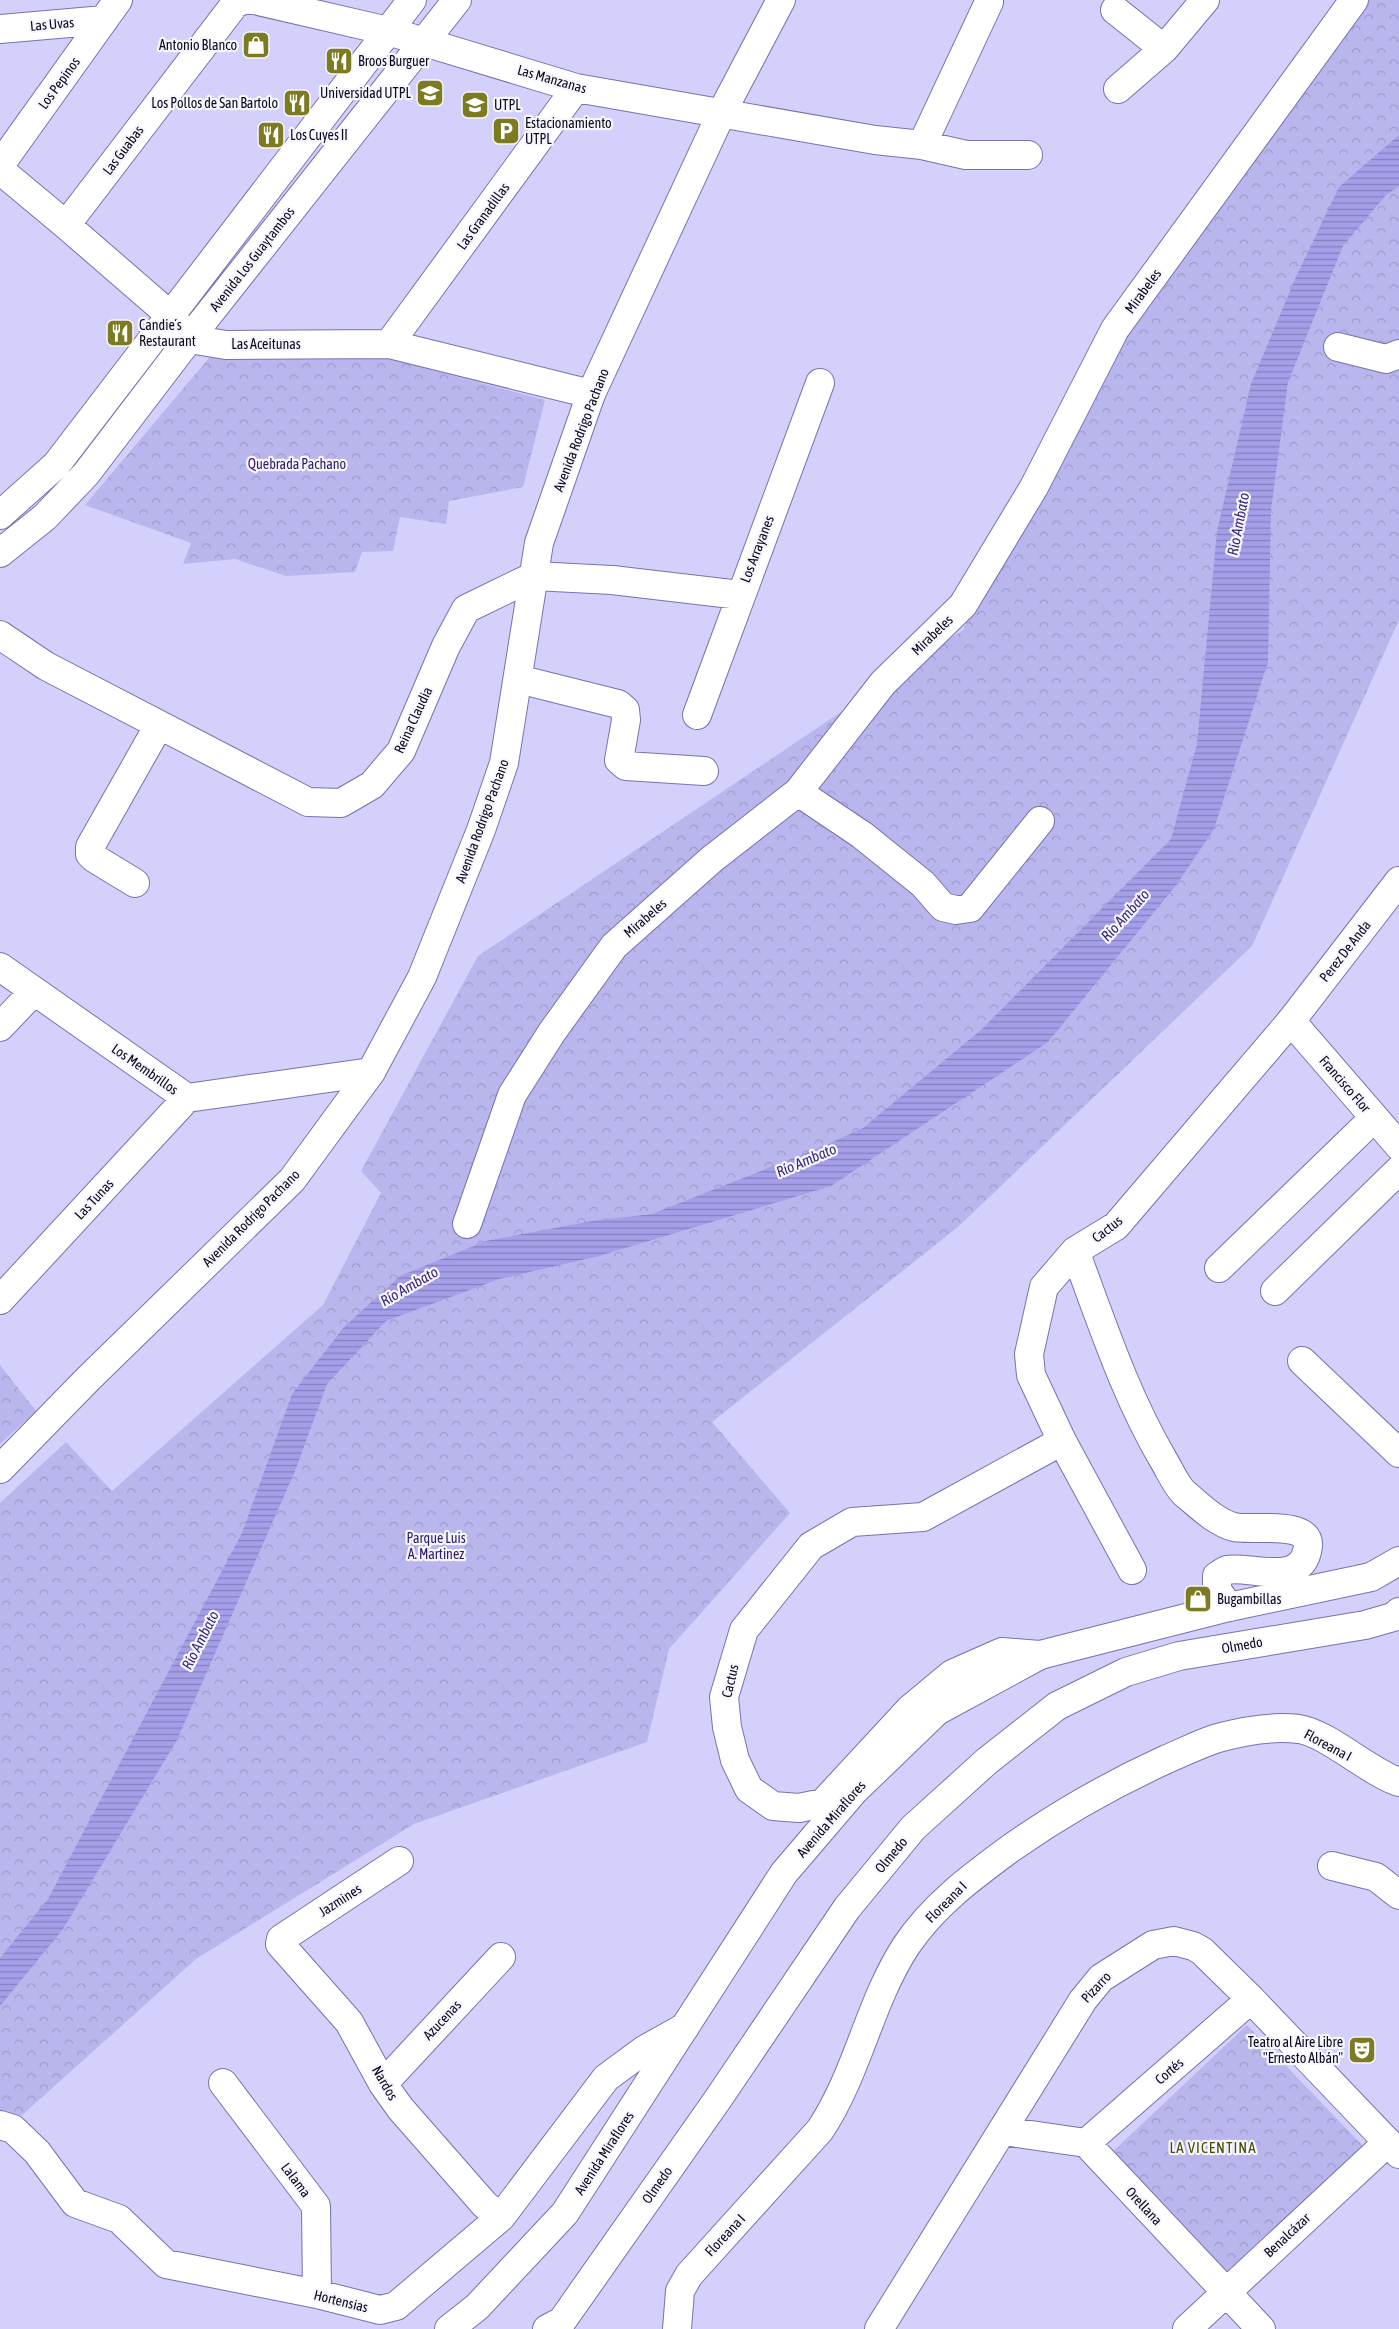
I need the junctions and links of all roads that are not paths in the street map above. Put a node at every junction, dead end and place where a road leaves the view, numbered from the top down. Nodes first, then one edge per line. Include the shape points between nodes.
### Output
1 (412, 0) edge
2 (456, 0) edge
3 (781, 0) edge
4 (1205, 0) edge
5 (1354, 0) edge
6 (248, 1) edge
7 (989, 2) dead end
8 (111, 10) edge
9 (1115, 10) dead end
10 (0, 29) edge
11 (388, 31) junction
12 (425, 41) junction
13 (1164, 48) junction
14 (576, 88) junction
15 (1118, 89) dead end
16 (722, 112) junction
17 (922, 145) junction
18 (1028, 155) dead end
19 (0, 165) edge
20 (0, 170) edge
21 (66, 224) junction
22 (171, 316) junction
23 (189, 339) junction
24 (389, 344) junction
25 (1338, 347) dead end
26 (1399, 354) edge
27 (820, 383) dead end
28 (591, 394) junction
29 (38, 482) junction
30 (0, 497) edge
31 (0, 515) edge
32 (0, 554) edge
33 (534, 576) junction
34 (740, 595) junction
35 (0, 635) edge
36 (518, 679) junction
37 (697, 715) dead end
38 (159, 725) junction
39 (704, 770) dead end
40 (798, 792) junction
41 (1040, 821) dead end
42 (1399, 881) edge
43 (135, 882) dead end
44 (0, 967) edge
45 (34, 990) junction
46 (1291, 1021) junction
47 (0, 1027) edge
48 (372, 1072) junction
49 (187, 1098) junction
50 (1374, 1118) junction
51 (1399, 1146) edge
52 (1399, 1170) edge
53 (467, 1224) dead end
54 (1075, 1251) junction
55 (1219, 1268) dead end
56 (1275, 1291) dead end
57 (0, 1300) edge
58 (1302, 1361) dead end
59 (1062, 1441) junction
60 (1399, 1453) edge
61 (0, 1469) edge
62 (1399, 1561) edge
63 (1132, 1570) dead end
64 (1229, 1607) junction
65 (1399, 1612) edge
66 (1040, 1654) junction
67 (1399, 1782) edge
68 (399, 1861) dead end
69 (1332, 1866) dead end
70 (1399, 1895) edge
71 (281, 1939) joint
72 (501, 1957) dead end
73 (1252, 1999) junction
74 (685, 2027) junction
75 (223, 2083) dead end
76 (384, 2084) junction
77 (0, 2125) edge
78 (1003, 2131) junction
79 (1086, 2143) junction
80 (1393, 2148) edge
81 (501, 2217) junction
82 (1225, 2292) junction
83 (317, 2294) junction
84 (555, 2326) edge
85 (449, 2329) edge
86 (677, 2329) edge
87 (879, 2329) edge
88 (1186, 2329) edge
89 (1260, 2329) edge

1 - 11 street, Avenida Los Guaytambos
2 - 12 street, Avenida Los Guaytambos
3 - 16 street, Avenida Rodrigo Pachano
4 - 13 street
5 - 40 street, Mirabeles via 1115,329 1034,487 963,605 883,683
6 - 11 street, Las Manzanas
6 - 21 street, Las Guabas
7 - 17 street
8 - 10 street, Las Uvas
8 - 19 street, Los Pepinos
9 - 13 street
11 - 12 street, Las Manzanas
11 - 22 street, Avenida Los Guaytambos
12 - 14 street, Las Manzanas
12 - 23 street, Avenida Los Guaytambos
13 - 15 street
14 - 16 street, Las Manzanas
14 - 24 street, Las Granadillas
16 - 17 street, Las Manzanas via 875,140
16 - 28 street, Avenida Rodrigo Pachano
17 - 18 street, Las Manzanas via 966,155
20 - 21 street
21 - 22 street
22 - 23 street
22 - 29 street, Avenida Los Guaytambos via 56,465
23 - 24 street, Las Aceitunas via 226,345
23 - 32 street, Avenida Los Guaytambos via 86,474 46,517
24 - 28 street, Las Aceitunas
25 - 26 street via 1386,359
27 - 34 street, Los Arrayanes
28 - 33 street, Avenida Rodrigo Pachano via 539,543
29 - 30 street
29 - 31 street, Avenida Los Guaytambos
33 - 34 street, Reina Claudia via 612,580
33 - 36 street, Avenida Rodrigo Pachano
33 - 38 street, Reina Claudia via 466,609 446,646 401,751 372,785 341,803 308,802
34 - 37 street, Los Arrayanes
35 - 38 street, Reina Claudia via 46,666
36 - 39 street via 618,704 625,710 619,760 626,766
36 - 48 street, Avenida Rodrigo Pachano via 504,763 481,830 422,977
38 - 43 street via 90,847 94,858
40 - 41 street via 862,835 923,884 943,907 956,910 970,908
40 - 53 street, Mirabeles via 712,859 614,946 552,1032 512,1095
42 - 46 street, Perez De Anda
44 - 45 street, Los Membrillos
45 - 47 street
45 - 49 street, Los Membrillos
46 - 50 street, Francisco Flor
46 - 54 street, Cactus via 1116,1226
48 - 49 street, Los Membrillos
48 - 61 street, Avenida Rodrigo Pachano via 292,1180
49 - 57 street, Las Tunas
50 - 51 street, Francisco Flor
50 - 55 street
52 - 56 street
54 - 59 street, Cactus via 1044,1287 1029,1354 1031,1375
54 - 64 street via 1142,1424 1182,1490 1219,1521 1235,1528 1289,1529 1302,1534 1308,1541 1302,1561 1291,1569 1265,1574 1226,1570 1217,1576 1217,1590
58 - 60 street
59 - 63 street, Cactus
59 - 66 street, Cactus via 923,1517 852,1522 811,1546 744,1630 724,1697 735,1760 749,1789 773,1806 799,1808 823,1802 910,1709 952,1674 1002,1652
62 - 64 street, Avenida Miraflores via 1371,1576
64 - 66 street, Avenida Miraflores
65 - 84 street, Olmedo via 1393,1617 1365,1625 1179,1656 1126,1672 1057,1706 987,1761 913,1828 847,1908 718,2099
66 - 74 street, Avenida Miraflores via 937,1711 854,1791 784,1873
67 - 86 street, Floreana I via 1303,1730 1232,1734 1094,1794 1027,1836 980,1871 946,1899 907,1944 883,1988 838,2102 820,2130 689,2274 680,2291
68 - 71 street, Jazmines
69 - 70 street via 1376,1877
71 - 76 street, Nardos via 280,1944 349,2022
72 - 76 street, Azucenas
73 - 78 street, Pizarro via 1193,1946 1174,1941 1153,1945 1112,1970 1092,1988
73 - 79 street, Cortés
73 - 80 street, Pizarro
74 - 81 street, Hortensias via 644,2050 606,2078
74 - 85 street, Avenida Miraflores via 565,2213 477,2307
75 - 83 street, Lalama via 316,2206
76 - 81 street, Nardos via 400,2108 479,2198
77 - 83 street, Hortensias via 13,2128 37,2152 76,2204 119,2219 166,2264
78 - 79 street
78 - 87 street, Pizarro
79 - 82 street, Orellana
80 - 82 street, Benalcázar
81 - 83 street, Hortensias via 396,2306 380,2310
82 - 88 street, Benalcázar
82 - 89 street, Orellana

